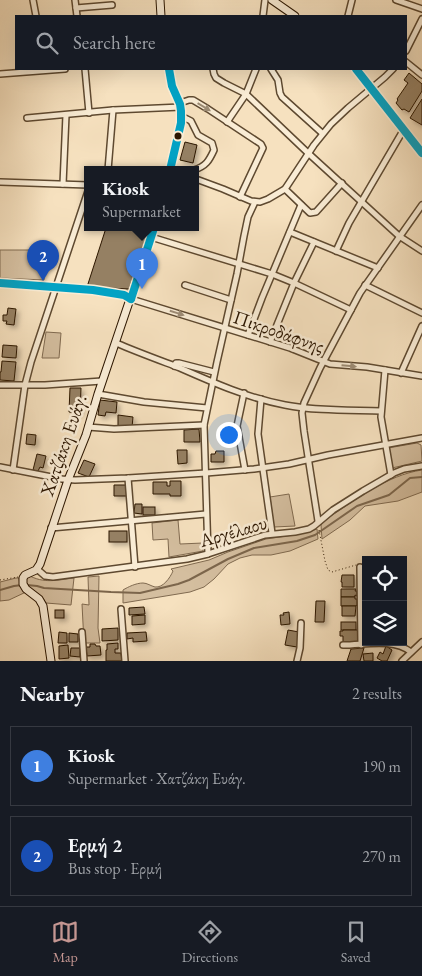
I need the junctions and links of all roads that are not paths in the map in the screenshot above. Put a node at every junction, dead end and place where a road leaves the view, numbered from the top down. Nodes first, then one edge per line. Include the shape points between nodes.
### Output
1 (33, 0) edge
2 (75, 0) edge
3 (160, 0) edge
4 (265, 0) edge
5 (272, 0) edge
6 (352, 0) edge
7 (396, 0) edge
8 (112, 4) dead end
9 (76, 8) junction
10 (422, 9) edge
11 (36, 15) edge
12 (77, 15) edge
13 (161, 15) edge
14 (264, 15) edge
15 (294, 15) edge
16 (348, 15) edge
17 (422, 19) edge
18 (407, 49) edge
19 (407, 63) edge
20 (36, 70) edge
21 (85, 70) edge
22 (169, 70) edge
23 (213, 70) edge
24 (256, 70) edge
25 (272, 70) edge
26 (357, 70) edge
27 (392, 70) edge
28 (0, 74) edge
29 (422, 75) edge
30 (371, 88) junction
31 (246, 94) junction
32 (180, 105) junction
33 (113, 110) junction
34 (89, 113) junction
35 (66, 115) junction
36 (181, 116) junction
37 (27, 118) dead end
38 (227, 122) junction
39 (404, 129) junction
40 (322, 134) junction
41 (308, 153) junction
42 (422, 153) edge
43 (108, 166) edge
44 (171, 166) edge
45 (199, 168) edge
46 (199, 180) edge
47 (0, 182) edge
48 (342, 183) junction
49 (63, 184) junction
50 (84, 185) edge
51 (284, 189) junction
52 (240, 197) junction
53 (362, 201) junction
54 (255, 202) junction
55 (84, 203) edge
56 (301, 205) junction
57 (422, 205) edge
58 (153, 231) edge
59 (290, 232) junction
60 (400, 236) junction
61 (151, 237) junction
62 (314, 242) junction
63 (336, 250) junction
64 (422, 251) edge
65 (239, 263) junction
66 (378, 268) junction
67 (272, 274) junction
68 (294, 283) junction
69 (0, 284) edge
70 (185, 285) dead end
71 (365, 286) junction
72 (56, 287) junction
73 (131, 299) junction
74 (232, 300) junction
75 (351, 310) junction
76 (422, 313) edge
77 (422, 326) edge
78 (225, 328) junction
79 (248, 335) junction
80 (270, 342) junction
81 (116, 343) junction
82 (324, 362) junction
83 (174, 366) junction
84 (385, 370) junction
85 (214, 372) junction
86 (401, 373) junction
87 (422, 376) edge
88 (102, 382) junction
89 (212, 382) junction
90 (0, 385) edge
91 (26, 385) junction
92 (98, 394) junction
93 (244, 394) junction
94 (261, 399) junction
95 (302, 407) junction
96 (207, 408) junction
97 (381, 411) junction
98 (204, 425) junction
99 (88, 427) junction
100 (422, 438) edge
101 (385, 445) junction
102 (309, 460) junction
103 (422, 466) edge
104 (0, 467) edge
105 (263, 468) junction
106 (13, 470) junction
107 (245, 470) junction
108 (206, 473) junction
109 (391, 475) junction
110 (128, 478) junction
111 (68, 480) junction
112 (206, 514) junction
113 (131, 520) junction
114 (318, 522) junction
115 (51, 528) junction
116 (272, 533) junction
117 (208, 554) junction
118 (360, 566) road end
119 (135, 567) junction
120 (37, 569) junction
121 (121, 610) dead end
122 (301, 623) dead end
123 (82, 632) dead end
124 (422, 642) edge
125 (343, 645) dead end
126 (361, 645) junction
127 (411, 652) junction
128 (51, 661) edge
129 (84, 661) edge
130 (126, 661) edge
131 (297, 661) edge
132 (402, 661) edge

1 - 11 street
2 - 9 street
3 - 13 street
4 - 14 street
5 - 15 street
6 - 16 street
7 - 10 street
8 - 9 street
9 - 12 street
17 - 18 street
19 - 29 street
20 - 28 street
21 - 34 street
22 - 32 street
23 - 31 street via 219,81
24 - 31 street
25 - 40 street via 282,97
26 - 30 street
27 - 30 street
30 - 39 street
30 - 40 street
31 - 38 street
31 - 41 street
32 - 33 street
32 - 36 street
32 -> 38 street via 193,100
33 - 34 street
33 - 43 street
34 - 35 street
35 - 37 street
35 - 49 street
36 - 44 street
36 - 45 street via 191,121 198,135 212,142 214,150 208,162
38 - 52 street via 263,148
39 - 42 street
39 - 53 street
40 - 41 street
41 - 48 street
41 - 51 street
46 - 52 street
47 - 49 street
48 - 53 street
48 - 56 street via 316,212 310,213
49 - 50 street
51 - 54 street
51 - 56 street
52 - 54 street
53 - 60 street
53 - 63 street
54 - 65 street via 245,230
55 - 72 street
56 - 59 street
57 - 60 street
58 - 61 street, Χατζάκη Ευάγ.
59 - 62 street
59 - 67 street
60 - 64 street
60 - 66 street
61 - 65 street
61 - 73 street, Χατζάκη Ευάγ.
62 - 63 street
62 - 68 street
63 - 66 street
65 - 67 street
65 - 74 street
66 - 71 street
67 - 68 street
67 - 79 street
68 - 75 street
68 - 80 street
69 - 72 street
70 - 74 street
71 - 75 street
71 - 76 street
72 - 73 street via 124,295
72 - 91 street
73 -> 78 street, Πικροδάφνης
73 - 81 street, Χατζάκη Ευάγ.
74 - 78 street
75 - 82 street
77 - 86 street
78 - 79 street, Πικροδάφνης
78 - 85 street
79 - 80 street, Πικροδάφνης
80 - 82 street, Πικροδάφνης
81 - 83 street
81 - 88 street, Χατζάκη Ευάγ.
82 -> 84 street, Πικροδάφνης
82 - 95 street
83 - 85 street via 179,363
83 - 89 street
84 - 86 street, Πικροδάφνης
84 - 97 street
85 - 89 street
86 - 87 street, Πικροδάφνης
88 - 91 street
88 - 92 street, Χατζάκη Ευάγ.
89 - 93 street
89 - 96 street
90 - 91 street
91 - 106 street
92 - 96 street
92 - 99 street, Χατζάκη Ευάγ.
93 - 94 street
93 - 107 street via 237,426
94 - 95 street
94 - 105 street via 258,430
95 - 97 street
95 - 102 street
96 - 98 street
97 - 101 street
98 - 99 street
98 - 108 street
99 - 111 street, Χατζάκη Ευάγ.
100 - 101 street
101 - 102 street
101 - 109 street
102 - 105 street
102 - 114 street
103 - 109 street, Αρχέλαου
104 - 106 street
105 - 107 street
105 - 116 street
106 - 111 street
107 - 108 street
108 - 110 street
108 - 112 street
109 - 114 street, Αρχέλαου
110 - 111 street
110 - 113 street
111 - 115 street, Χατζάκη Ευάγ.
112 - 113 street
112 - 117 street
113 - 115 street
113 - 119 street
114 - 116 street, Αρχέλαου via 307,530
115 - 120 street, Χατζάκη Ευάγ.
116 - 117 street, Αρχέλαου
117 - 119 street, Αρχέλαου
118 - 126 street
119 - 120 street, Αρχέλαου via 53,577 45,576
120 - 128 street via 23,577 23,584 43,606
121 - 130 street
122 - 131 street
123 - 129 street
124 - 127 street
125 - 126 street
126 - 127 street via 395,645
127 - 132 street

